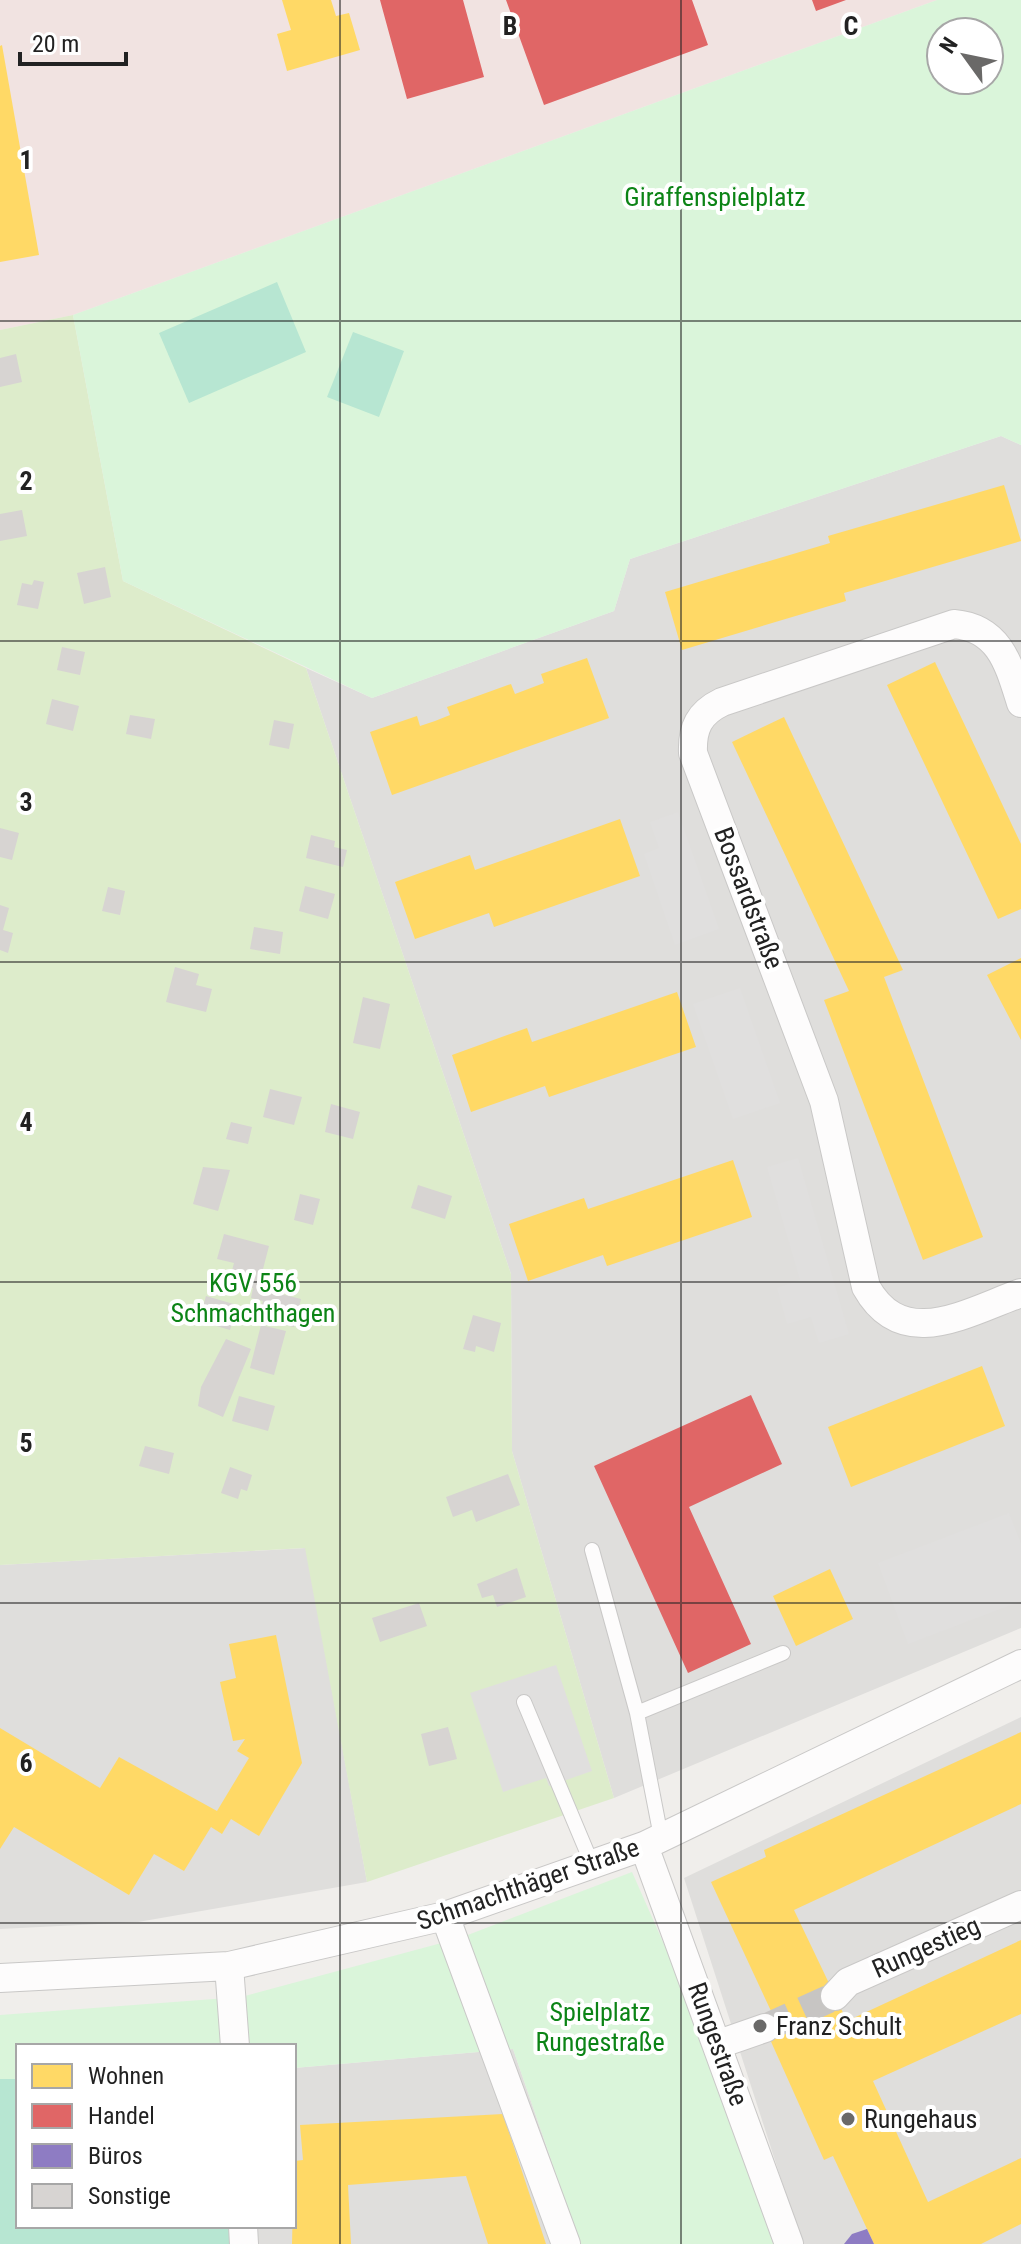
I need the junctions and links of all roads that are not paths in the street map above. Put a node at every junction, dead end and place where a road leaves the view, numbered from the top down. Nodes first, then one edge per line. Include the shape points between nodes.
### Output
1 (1021, 703) edge
2 (1021, 1293) edge
3 (592, 1550) dead end
4 (783, 1653) dead end
5 (1021, 1664) edge
6 (524, 1702) dead end
7 (637, 1713) junction
8 (653, 1842) junction
9 (592, 1864) junction
10 (1021, 1905) edge
11 (445, 1916) junction
12 (229, 1966) junction
13 (0, 1978) edge
14 (835, 1996) tunnel mouth
15 (765, 2028) tunnel mouth
16 (235, 2044) edge
17 (719, 2044) junction
18 (566, 2244) edge
19 (789, 2244) edge

1 - 2 street, Bossardstraße via 998,644 977,628 954,624 722,702 702,715 692,739 824,1101 866,1287 897,1320 930,1325
3 - 7 lane
4 - 7 lane
5 - 8 street, Schmachthäger Straße
6 - 9 lane
7 - 8 lane
8 - 9 street, Schmachthäger Straße
8 - 17 street, Rungestraße
9 - 11 street, Schmachthäger Straße
10 - 14 street, Rungestieg via 848,1982
11 - 12 street, Schmachthäger Straße
11 - 18 street
12 - 13 street, Schmachthäger Straße
12 - 16 street
15 - 17 street
17 - 19 street, Rungestraße

